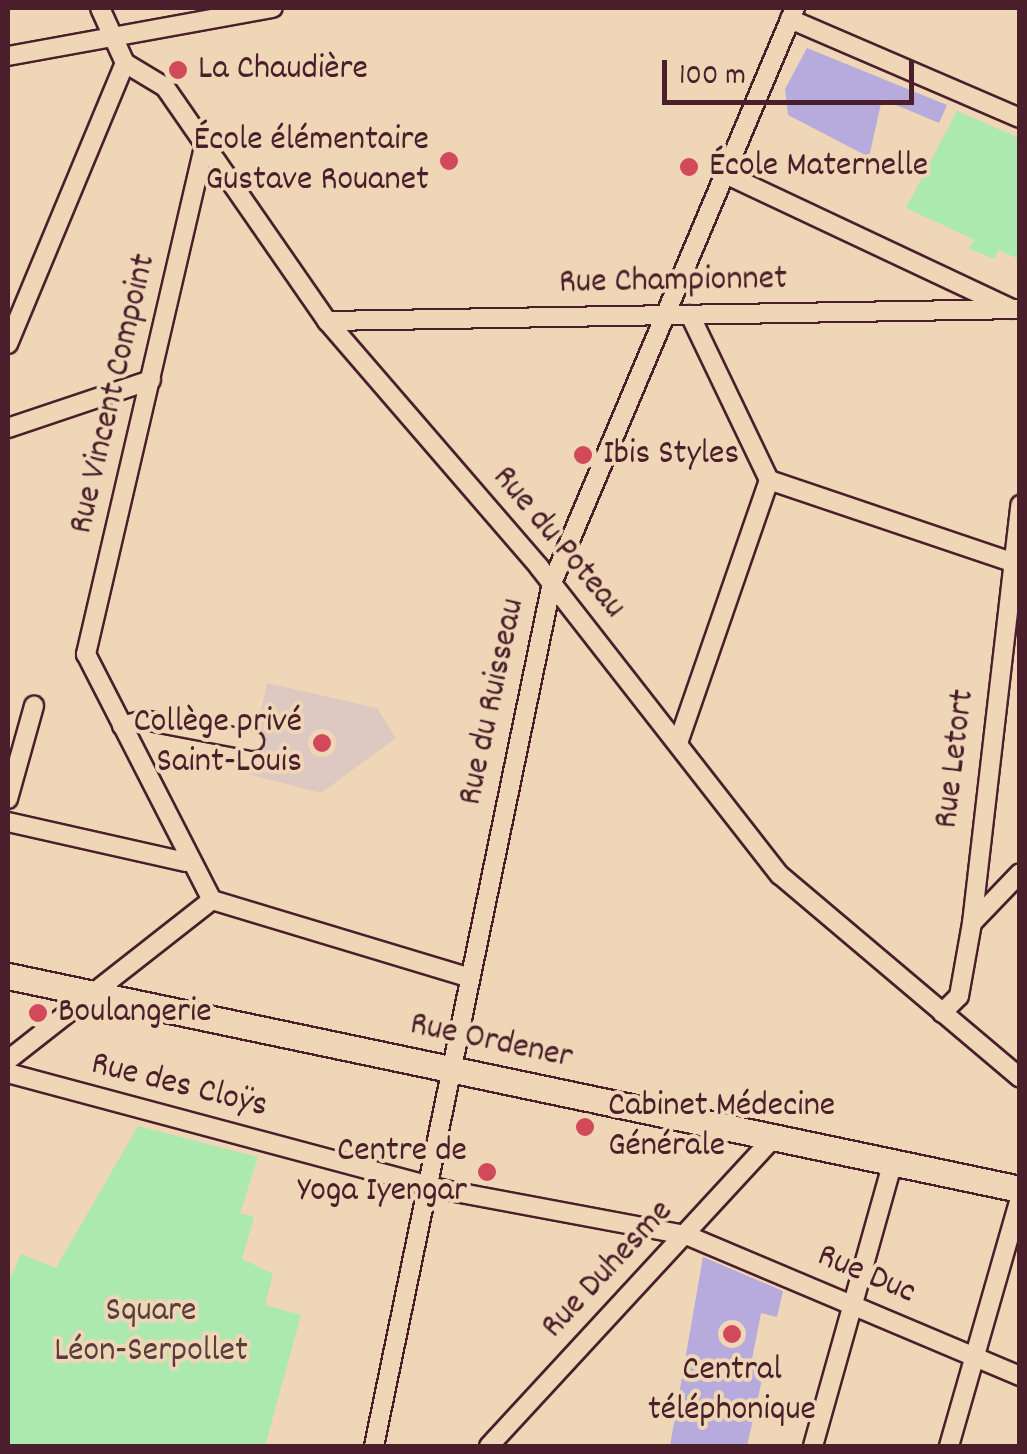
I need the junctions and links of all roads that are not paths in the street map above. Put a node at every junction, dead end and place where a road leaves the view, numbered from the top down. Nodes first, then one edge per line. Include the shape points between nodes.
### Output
1 (100, 8) edge
2 (274, 8) edge
3 (793, 14) edge
4 (116, 35) junction
5 (8, 56) edge
6 (125, 63) junction
7 (1020, 118) edge
8 (204, 147) junction
9 (722, 173) junction
10 (1016, 309) edge
11 (664, 315) junction
12 (690, 315) junction
13 (327, 321) junction
14 (8, 344) edge
15 (151, 380) junction
16 (8, 428) edge
17 (770, 480) junction
18 (1020, 505) edge
19 (1016, 563) edge
20 (552, 583) junction
21 (34, 706) dead end
22 (122, 726) junction
23 (254, 741) dead end
24 (678, 743) junction
25 (8, 798) edge
26 (8, 822) edge
27 (186, 862) junction
28 (1020, 873) edge
29 (212, 900) junction
30 (972, 924) junction
31 (8, 976) edge
32 (467, 977) junction
33 (90, 993) junction
34 (942, 1013) junction
35 (8, 1060) edge
36 (452, 1069) junction
37 (8, 1073) edge
38 (1020, 1078) edge
39 (774, 1137) junction
40 (893, 1162) junction
41 (427, 1185) junction
42 (1020, 1189) edge
43 (1020, 1198) edge
44 (686, 1235) junction
45 (853, 1303) junction
46 (974, 1357) junction
47 (1020, 1376) edge
48 (374, 1446) edge
49 (489, 1446) edge
50 (813, 1446) edge
51 (950, 1446) edge

1 - 4 street
2 - 4 street
3 - 7 street
3 - 9 street, Rue du Ruisseau
4 - 5 street
4 - 6 street
6 - 8 street, Rue du Poteau via 165,86
6 - 14 street
8 - 13 street, Rue du Poteau
8 - 15 street, Rue Vincent Compoint
9 - 10 street
9 - 11 street, Rue du Ruisseau
10 - 12 street, Rue Championnet
11 - 12 street, Rue Championnet
11 - 13 street, Rue Championnet
11 - 20 street, Rue du Ruisseau
12 - 17 street
13 - 20 street, Rue du Poteau
15 - 16 street
15 - 22 street, Rue Vincent Compoint via 86,654
17 - 19 street
17 - 24 street
18 - 19 street, Rue Letort
19 - 30 street, Rue Letort
20 - 24 street, Rue du Poteau
20 - 32 street, Rue du Ruisseau
21 - 25 street
22 - 23 street via 144,720
22 - 27 street
24 - 34 street, Rue du Poteau via 780,875
26 - 27 street
27 - 29 street
28 - 30 street
29 - 32 street
29 - 33 street
30 - 34 street, Rue Letort via 959,996
31 - 33 main road, Rue Ordener
32 - 36 street, Rue du Ruisseau
33 - 35 street
33 - 36 main road, Rue Ordener
34 - 38 street, Rue du Poteau
36 - 39 main road, Rue Ordener
36 - 41 street, Rue du Ruisseau
37 - 41 street, Rue des Cloÿs
39 - 40 main road, Rue Ordener
39 - 44 street, Rue Duhesme
40 - 42 main road, Rue Ordener
40 - 45 street
41 - 44 street, Rue des Cloÿs
41 - 48 street, Rue du Ruisseau
43 - 46 street
44 - 45 street, Rue Duc
44 - 49 street, Rue Duhesme
45 - 46 street, Rue Duc
45 - 50 street
46 - 47 street, Rue Duc
46 - 51 street

